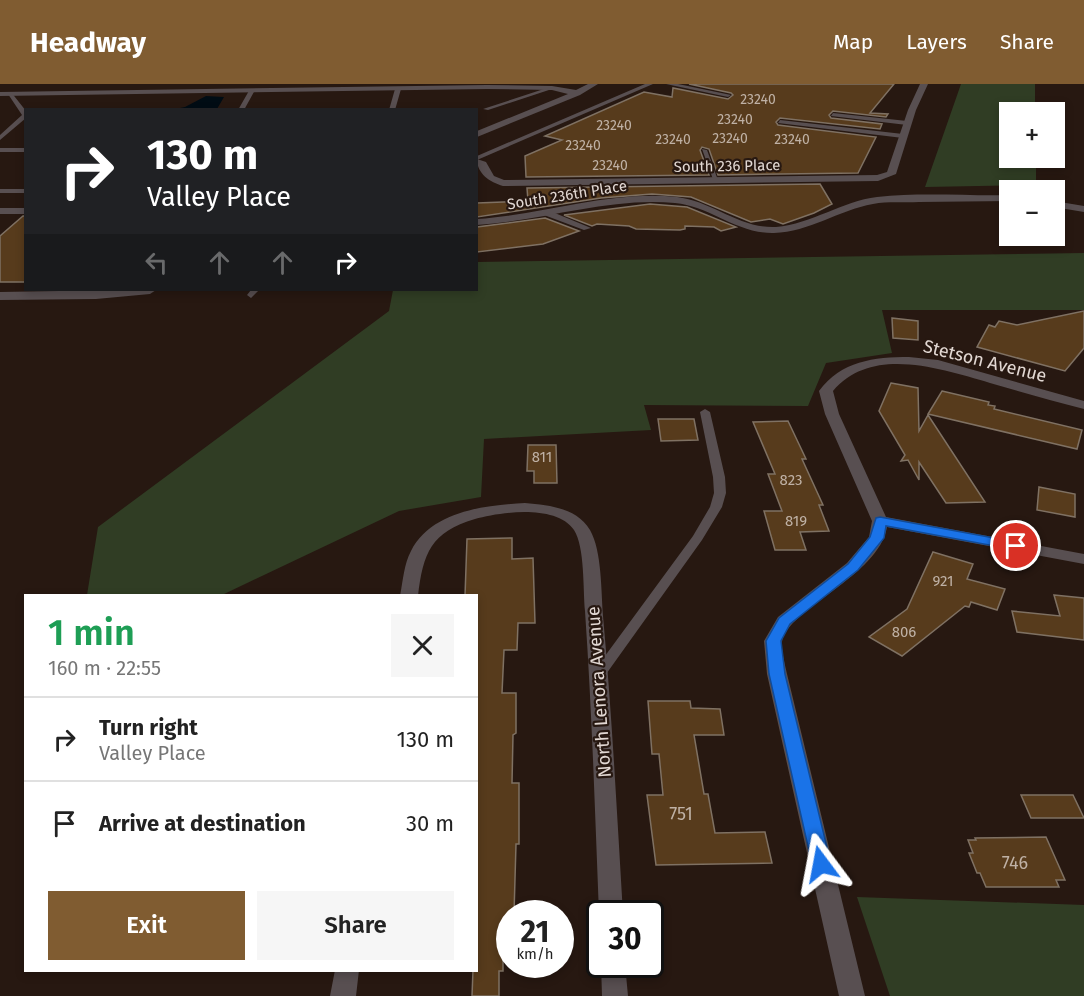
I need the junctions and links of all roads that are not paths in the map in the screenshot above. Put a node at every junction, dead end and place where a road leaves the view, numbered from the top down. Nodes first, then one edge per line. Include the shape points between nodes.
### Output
1 (594, 84) edge
2 (650, 84) edge
3 (669, 84) edge
4 (924, 84) edge
5 (552, 88) junction
6 (398, 89) junction
7 (252, 90) junction
8 (577, 93) junction
9 (729, 95) dead end
10 (0, 96) edge
11 (12, 96) junction
12 (242, 108) edge
13 (393, 108) edge
14 (486, 109) dead end
15 (24, 114) edge
16 (833, 115) dead end
17 (24, 116) edge
18 (780, 122) dead end
19 (907, 123) junction
20 (478, 134) edge
21 (903, 136) junction
22 (0, 138) edge
23 (0, 150) edge
24 (24, 150) edge
25 (704, 150) dead end
26 (478, 160) edge
27 (478, 161) edge
28 (717, 182) junction
29 (0, 191) edge
30 (24, 191) edge
31 (999, 198) edge
32 (1065, 206) edge
33 (1084, 209) edge
34 (0, 211) edge
35 (24, 211) edge
36 (547, 213) junction
37 (478, 222) edge
38 (587, 228) dead end
39 (141, 291) edge
40 (0, 296) edge
41 (1084, 405) edge
42 (705, 412) dead end
43 (880, 521) junction
44 (1084, 559) edge
45 (409, 594) edge
46 (599, 674) junction
47 (610, 900) edge
48 (347, 972) edge
49 (614, 978) edge
50 (343, 996) edge
51 (615, 996) edge
52 (852, 996) edge

1 - 8 street
2 - 26 lane
3 - 9 lane
4 - 19 street, South 236 Place
5 - 6 street
5 - 8 street
5 - 14 lane
6 - 7 street
6 - 13 lane
7 - 11 street
7 - 12 lane
8 - 20 street
10 - 11 street
11 - 15 lane
16 - 19 lane
17 - 22 lane
18 - 21 lane
19 - 21 street, South 236 Place
21 - 28 street, South 236 Place via 891,174 878,178
23 - 24 lane
25 - 28 lane
27 - 28 street, South 236 Place via 490,178 502,183
29 - 30 lane
31 - 36 street, South 236th Place via 877,200 856,203 804,226 775,230 740,226 678,200 616,200
32 - 33 street
34 - 35 street
36 - 37 street, South 236th Place
36 - 38 lane
39 - 40 street via 96,296
41 - 43 street, Stetson Avenue via 938,364 876,362 850,369 833,380 826,391 832,414
42 - 46 lane via 719,477 716,507
43 - 44 street
43 - 52 street via 877,538 853,567 784,621 773,641 777,674
45 - 46 street, North Lenora Avenue via 422,545 443,526 470,515 500,510 562,514 579,525 589,554
46 - 47 street, North Lenora Avenue
48 - 50 street
49 - 51 street

